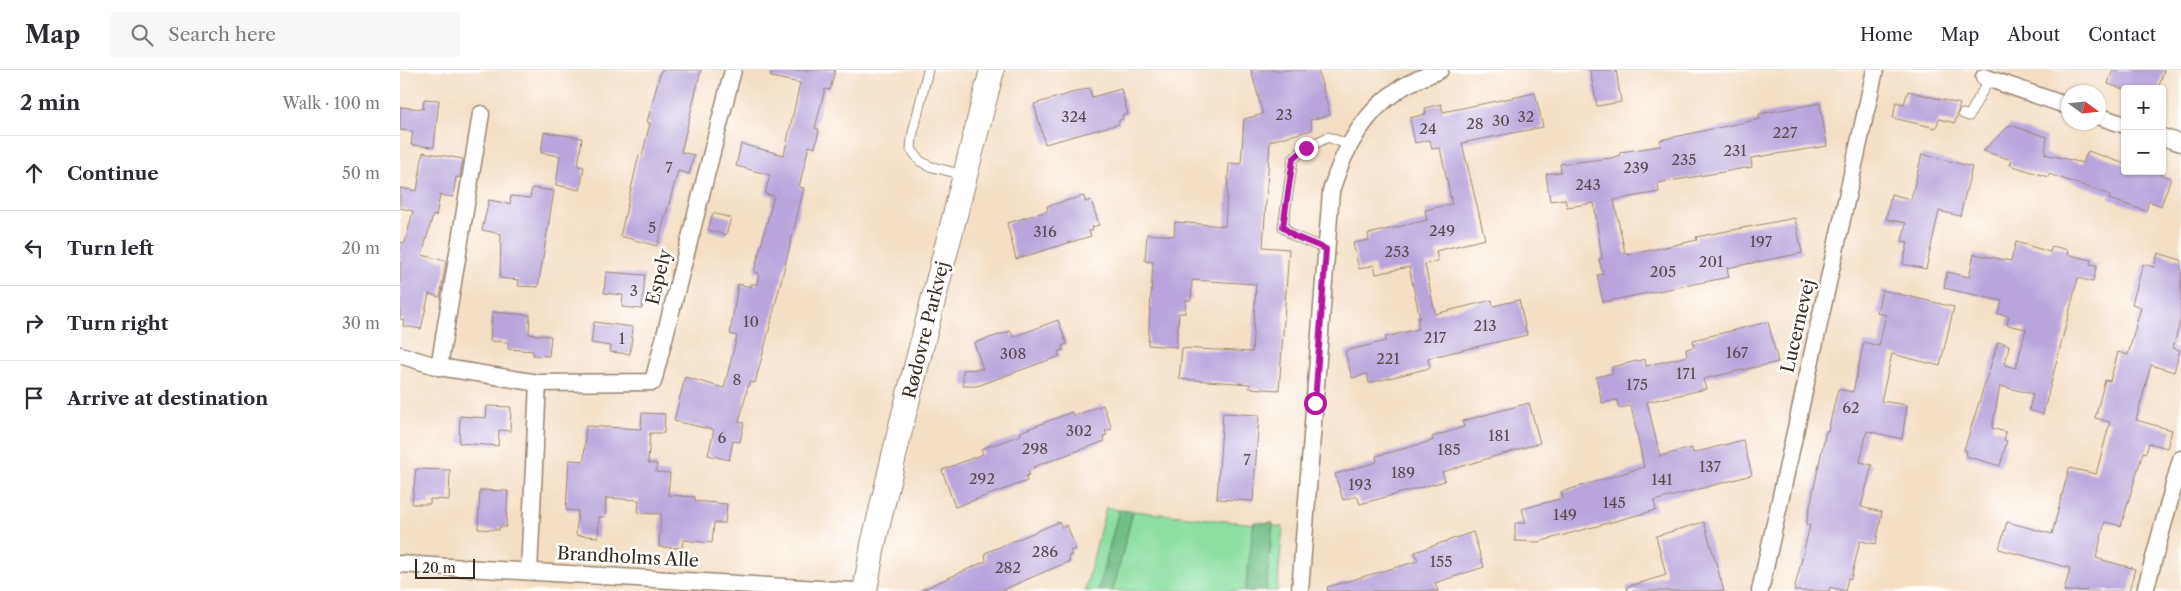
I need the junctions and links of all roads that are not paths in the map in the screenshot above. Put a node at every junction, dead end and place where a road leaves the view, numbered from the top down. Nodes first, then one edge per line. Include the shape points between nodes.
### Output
1 (733, 70) edge
2 (928, 70) edge
3 (992, 70) edge
4 (1440, 70) edge
5 (1874, 70) edge
6 (1987, 78) joint
7 (2061, 104) edge
8 (481, 114) dead end
9 (1963, 114) dead end
10 (2106, 119) edge
11 (2121, 124) edge
12 (2166, 138) edge
13 (2181, 144) edge
14 (1349, 145) junction
15 (965, 175) junction
16 (1326, 249) junction
17 (400, 355) edge
18 (438, 367) junction
19 (538, 383) junction
20 (2181, 459) edge
21 (400, 564) edge
22 (529, 571) junction
23 (854, 591) edge
24 (865, 591) edge
25 (1300, 591) edge
26 (1760, 591) edge
27 (2146, 591) edge

1 - 19 street, Espely via 653,382
2 - 15 lane via 911,149 920,161 929,166
3 - 15 street, Rødovre Parkvej
4 - 14 street via 1399,89 1377,106
5 - 26 street, Lucernevej
6 - 7 street
6 - 9 lane via 1969,116
8 - 18 street
10 - 11 street
12 - 13 street
14 - 16 street via 1338,165 1331,191
14 - 16 lane via 1328,137 1293,159 1283,227 1294,236
15 - 24 street, Rødovre Parkvej via 902,422
16 - 25 street
17 - 18 street, Espely
18 - 19 street, Espely
19 - 22 street
20 - 27 street
21 - 22 street, Brandholms Alle
22 - 23 street, Brandholms Alle

